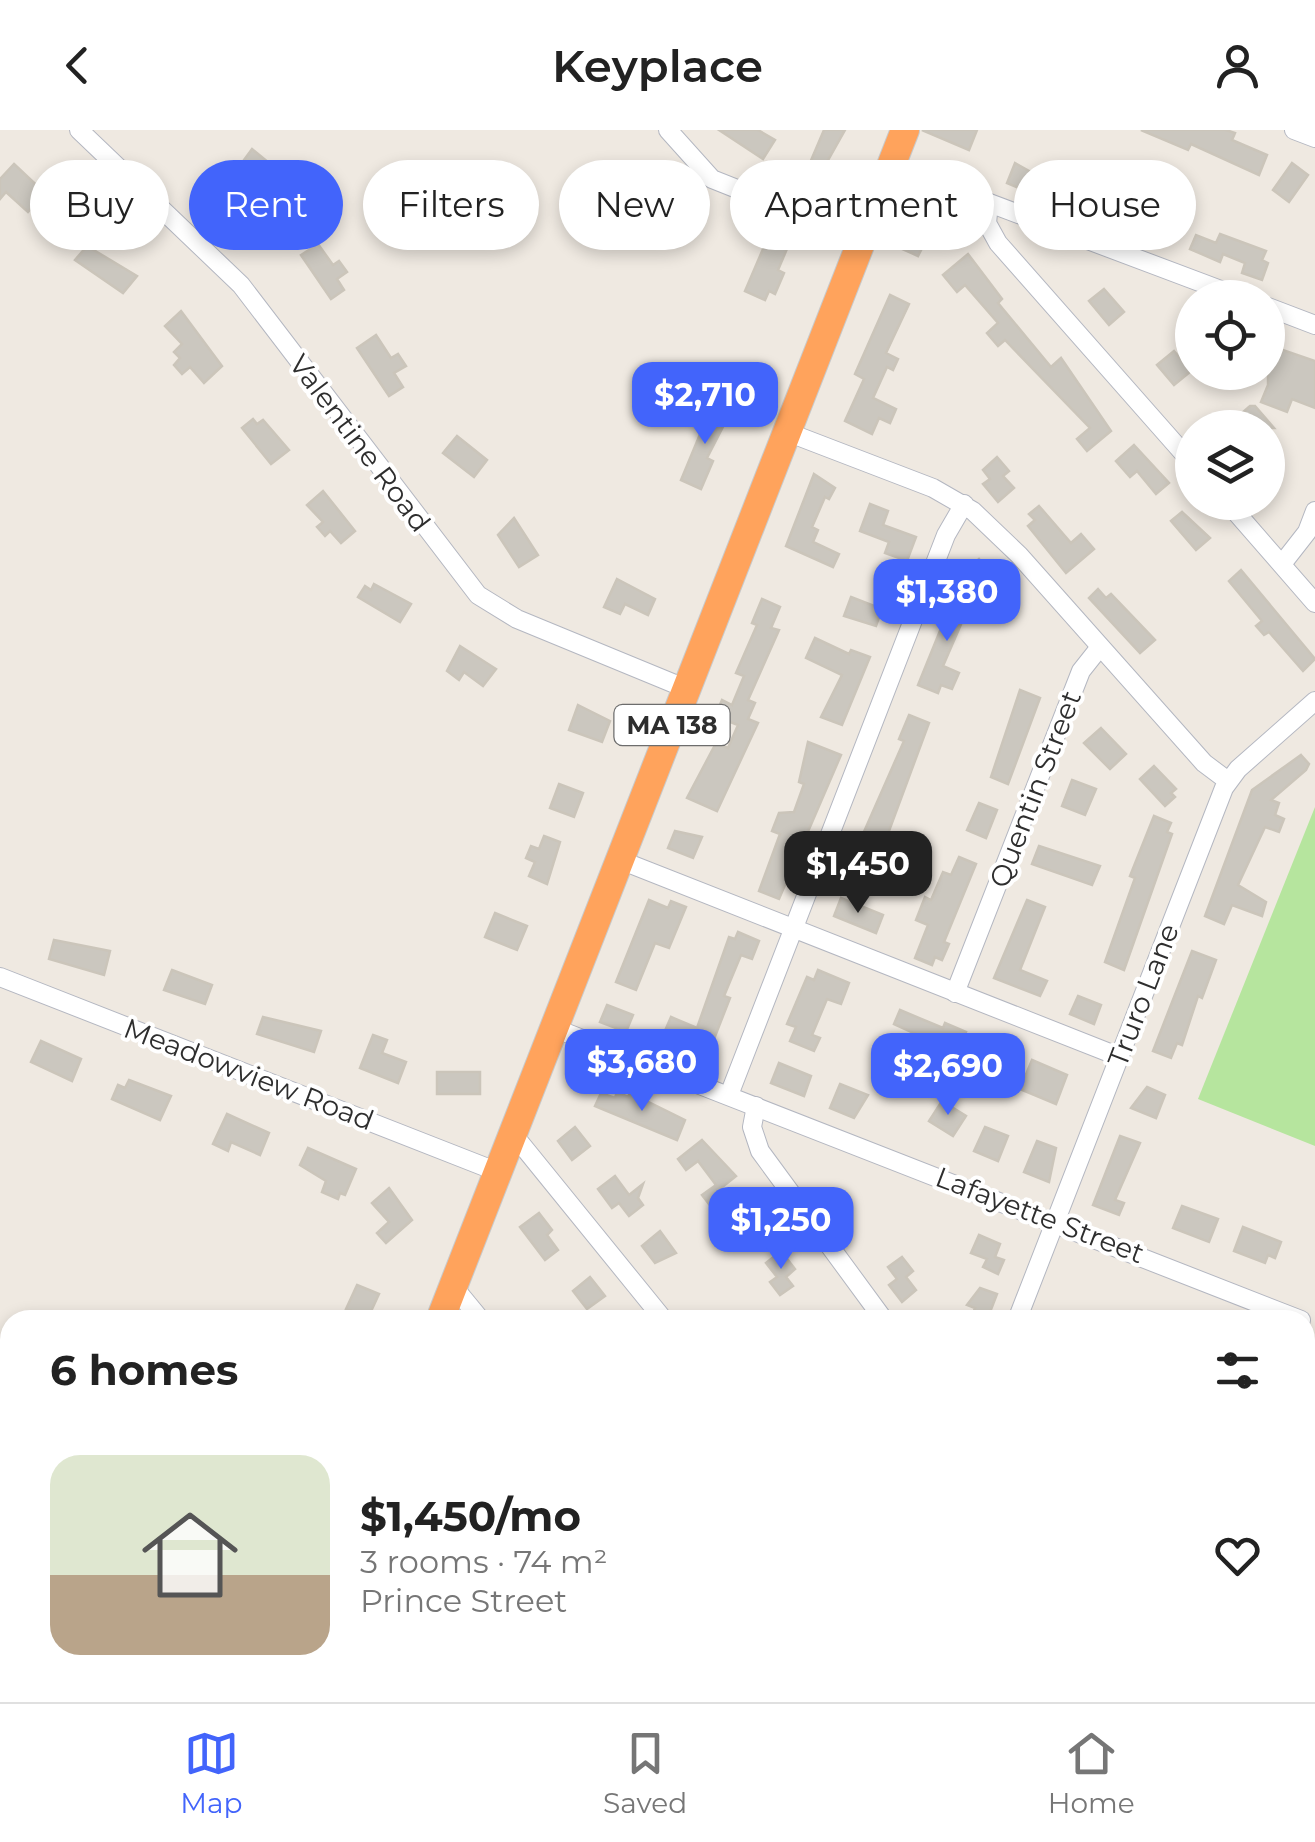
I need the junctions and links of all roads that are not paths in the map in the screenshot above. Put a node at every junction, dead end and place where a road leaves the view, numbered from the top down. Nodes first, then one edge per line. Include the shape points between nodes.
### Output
1 (79, 130) edge
2 (668, 130) edge
3 (904, 130) edge
4 (1294, 130) edge
5 (1315, 138) edge
6 (892, 160) edge
7 (730, 188) edge
8 (994, 205) edge
9 (994, 236) edge
10 (858, 250) edge
11 (1194, 280) edge
12 (1285, 314) edge
13 (1315, 325) edge
14 (788, 432) junction
15 (1175, 444) edge
16 (964, 504) junction
17 (1315, 511) edge
18 (1243, 520) edge
19 (1282, 564) junction
20 (1315, 602) edge
21 (1100, 647) junction
22 (686, 689) junction
23 (1315, 702) edge
24 (1228, 781) junction
25 (620, 860) junction
26 (793, 929) junction
27 (0, 976) edge
28 (955, 992) junction
29 (554, 1028) junction
30 (1120, 1057) junction
31 (729, 1095) junction
32 (756, 1106) junction
33 (513, 1134) junction
34 (498, 1172) junction
35 (1056, 1221) junction
36 (453, 1286) junction
37 (444, 1310) edge
38 (473, 1310) edge
39 (656, 1310) edge
40 (877, 1310) edge
41 (1021, 1310) edge
42 (1276, 1310) edge

1 - 22 street, Valentine Road via 242,285 478,595 518,619
2 - 7 street via 695,165
3 - 6 highway, MA 138
4 - 5 street
8 - 11 street
9 - 15 street
10 - 14 highway, MA 138
12 - 13 street
14 - 16 street
14 - 22 highway, MA 138
16 - 21 street
16 - 26 street
17 - 19 street
18 - 19 street
19 - 20 street
21 - 24 street
21 - 28 street, Quentin Street via 1080,671
22 - 25 highway, MA 138
23 - 24 street, Truro Lane
24 - 30 street, Truro Lane
25 - 26 street
25 - 29 highway, MA 138
26 - 28 street
26 - 31 street
27 - 34 street, Meadowview Road
28 - 30 street
29 - 31 street, Lafayette Street
29 - 33 highway, MA 138
30 - 35 street, Truro Lane
31 - 32 street, Lafayette Street
32 - 35 street, Lafayette Street
32 - 40 street via 752,1127 760,1152
33 - 34 highway, MA 138
33 - 39 street
34 - 36 highway, MA 138
35 - 41 street, Truro Lane
35 - 42 street, Lafayette Street
36 - 37 highway, MA 138
36 - 38 street

